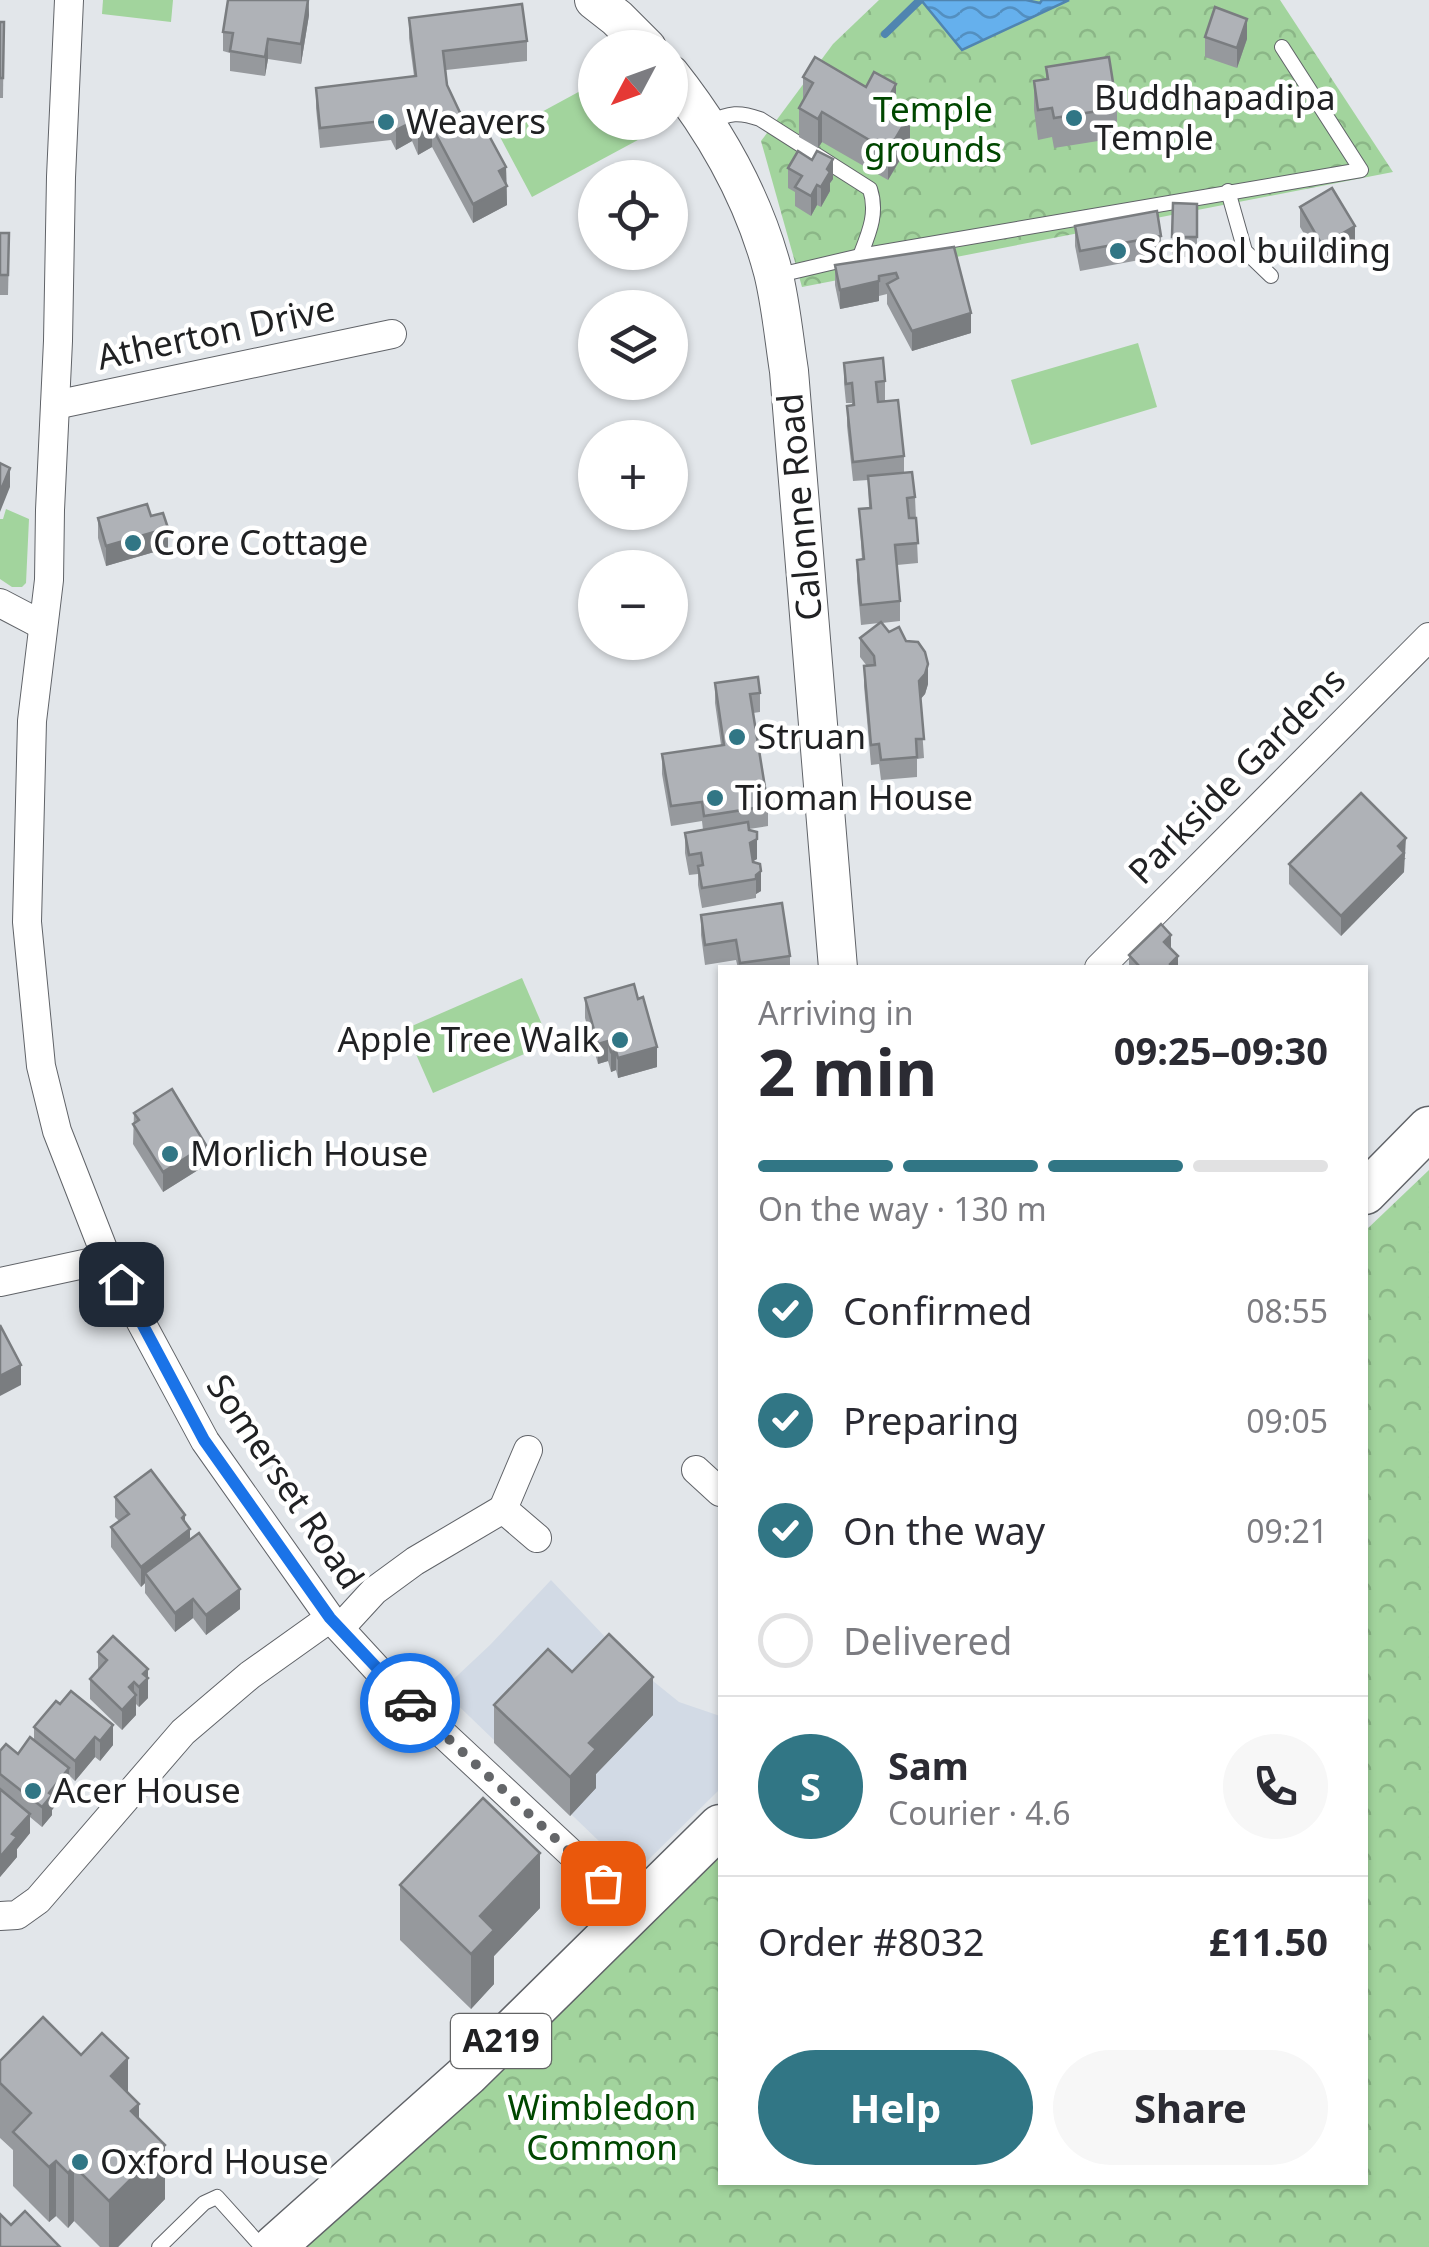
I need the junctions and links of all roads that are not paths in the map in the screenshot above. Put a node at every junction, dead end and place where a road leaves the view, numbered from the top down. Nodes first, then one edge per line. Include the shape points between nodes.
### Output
1 (69, 0) edge
2 (594, 0) edge
3 (629, 30) edge
4 (1282, 47) dead end
5 (688, 98) edge
6 (707, 124) junction
7 (1228, 191) junction
8 (860, 256) junction
9 (774, 276) junction
10 (1270, 276) dead end
11 (392, 334) dead end
12 (55, 406) junction
13 (0, 603) edge
14 (42, 625) junction
15 (1429, 637) edge
16 (838, 965) edge
17 (1102, 965) edge
18 (1429, 1128) edge
19 (1368, 1189) edge
20 (107, 1258) junction
21 (0, 1282) edge
22 (528, 1450) dead end
23 (696, 1470) dead end
24 (718, 1490) edge
25 (502, 1509) junction
26 (537, 1538) dead end
27 (335, 1623) junction
28 (718, 1828) edge
29 (632, 1910) junction
30 (0, 1916) edge
31 (158, 2247) edge
32 (262, 2247) edge
33 (274, 2247) edge

1 - 12 street, Somerset Road
2 - 3 street
4 - 7 lane via 1360,170
5 - 6 street, Calonne Road
6 - 8 lane via 741,112 760,119 870,189 872,226
6 - 9 street, Calonne Road via 761,233
7 - 8 lane
7 - 10 lane via 1245,250
8 - 9 lane
9 - 16 street, Calonne Road via 789,372
11 - 12 street, Atherton Drive
12 - 14 street, Somerset Road
13 - 14 street
14 - 20 street, Somerset Road via 32,721 27,922 34,1013 57,1131
15 - 17 street, Parkside Gardens
18 - 19 main road
20 - 21 street
20 - 27 street, Somerset Road via 204,1440
22 - 25 street
23 - 24 street
25 - 26 street
25 - 27 street via 415,1561
27 - 29 street, Somerset Road via 400,1694
27 - 30 street via 250,1675 183,1732 38,1900 17,1916
28 - 29 main road, A219
29 - 33 main road, A219 via 468,2074
31 - 32 lane via 217,2197

